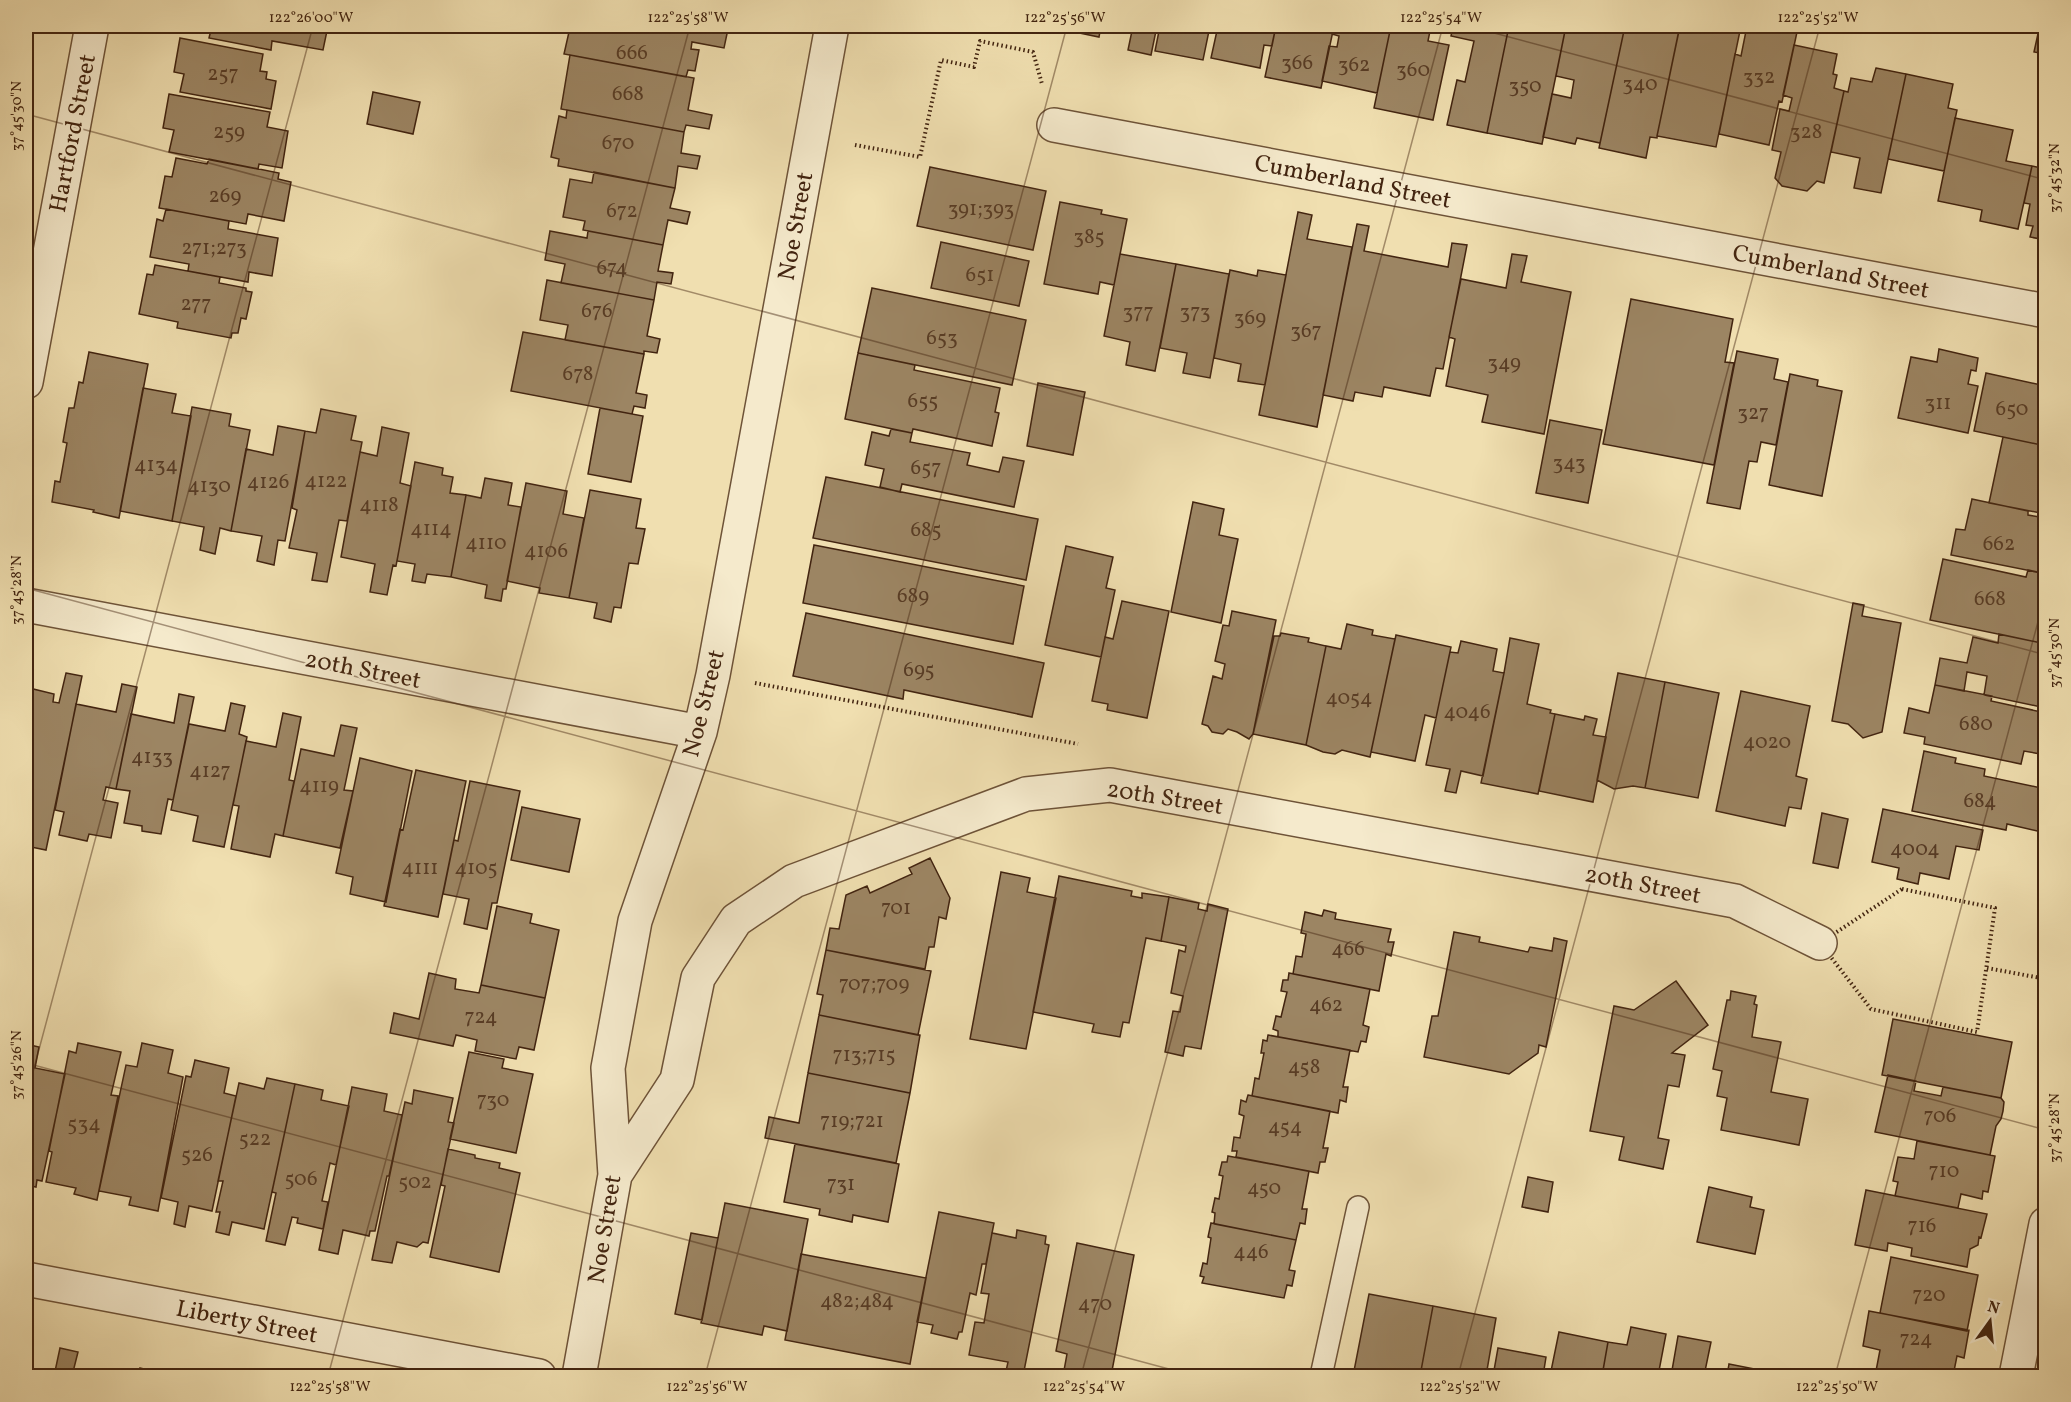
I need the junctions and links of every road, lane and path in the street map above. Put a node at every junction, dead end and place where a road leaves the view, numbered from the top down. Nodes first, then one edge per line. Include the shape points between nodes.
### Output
1 (92, 26) edge
2 (832, 26) edge
3 (1054, 125) joint
4 (812, 137) junction
5 (2046, 311) edge
6 (26, 382) edge
7 (26, 605) edge
8 (713, 675) junction
9 (700, 732) junction
10 (1110, 785) junction
11 (1820, 943) junction
12 (1987, 968) junction
13 (2046, 979) edge
14 (615, 1175) junction
15 (1358, 1207) dead end
16 (2046, 1224) edge
17 (26, 1279) edge
18 (539, 1377) edge
19 (579, 1377) edge
20 (1321, 1377) edge
21 (2016, 1377) edge

1 - 6 street, Hartford Street
2 - 4 street, Noe Street
3 - 4 path via 1033,52 980,41 974,67 941,60 920,157
3 - 5 street, Cumberland Street
4 - 8 street, Noe Street
7 - 9 street, 20th Street
8 - 9 street, Noe Street
8 - 10 path via 1077,743
9 - 14 street, Noe Street via 635,921 608,1068
10 - 11 street, 20th Street via 1735,901
10 - 14 street, 20th Street via 1026,794 794,880 736,920 698,978 677,1080
11 - 12 path via 1902,889 1995,908
11 - 12 path via 1871,1009 1977,1032
12 - 13 path
14 - 19 street, Noe Street
15 - 20 lane
16 - 21 street
17 - 18 street, Liberty Street

